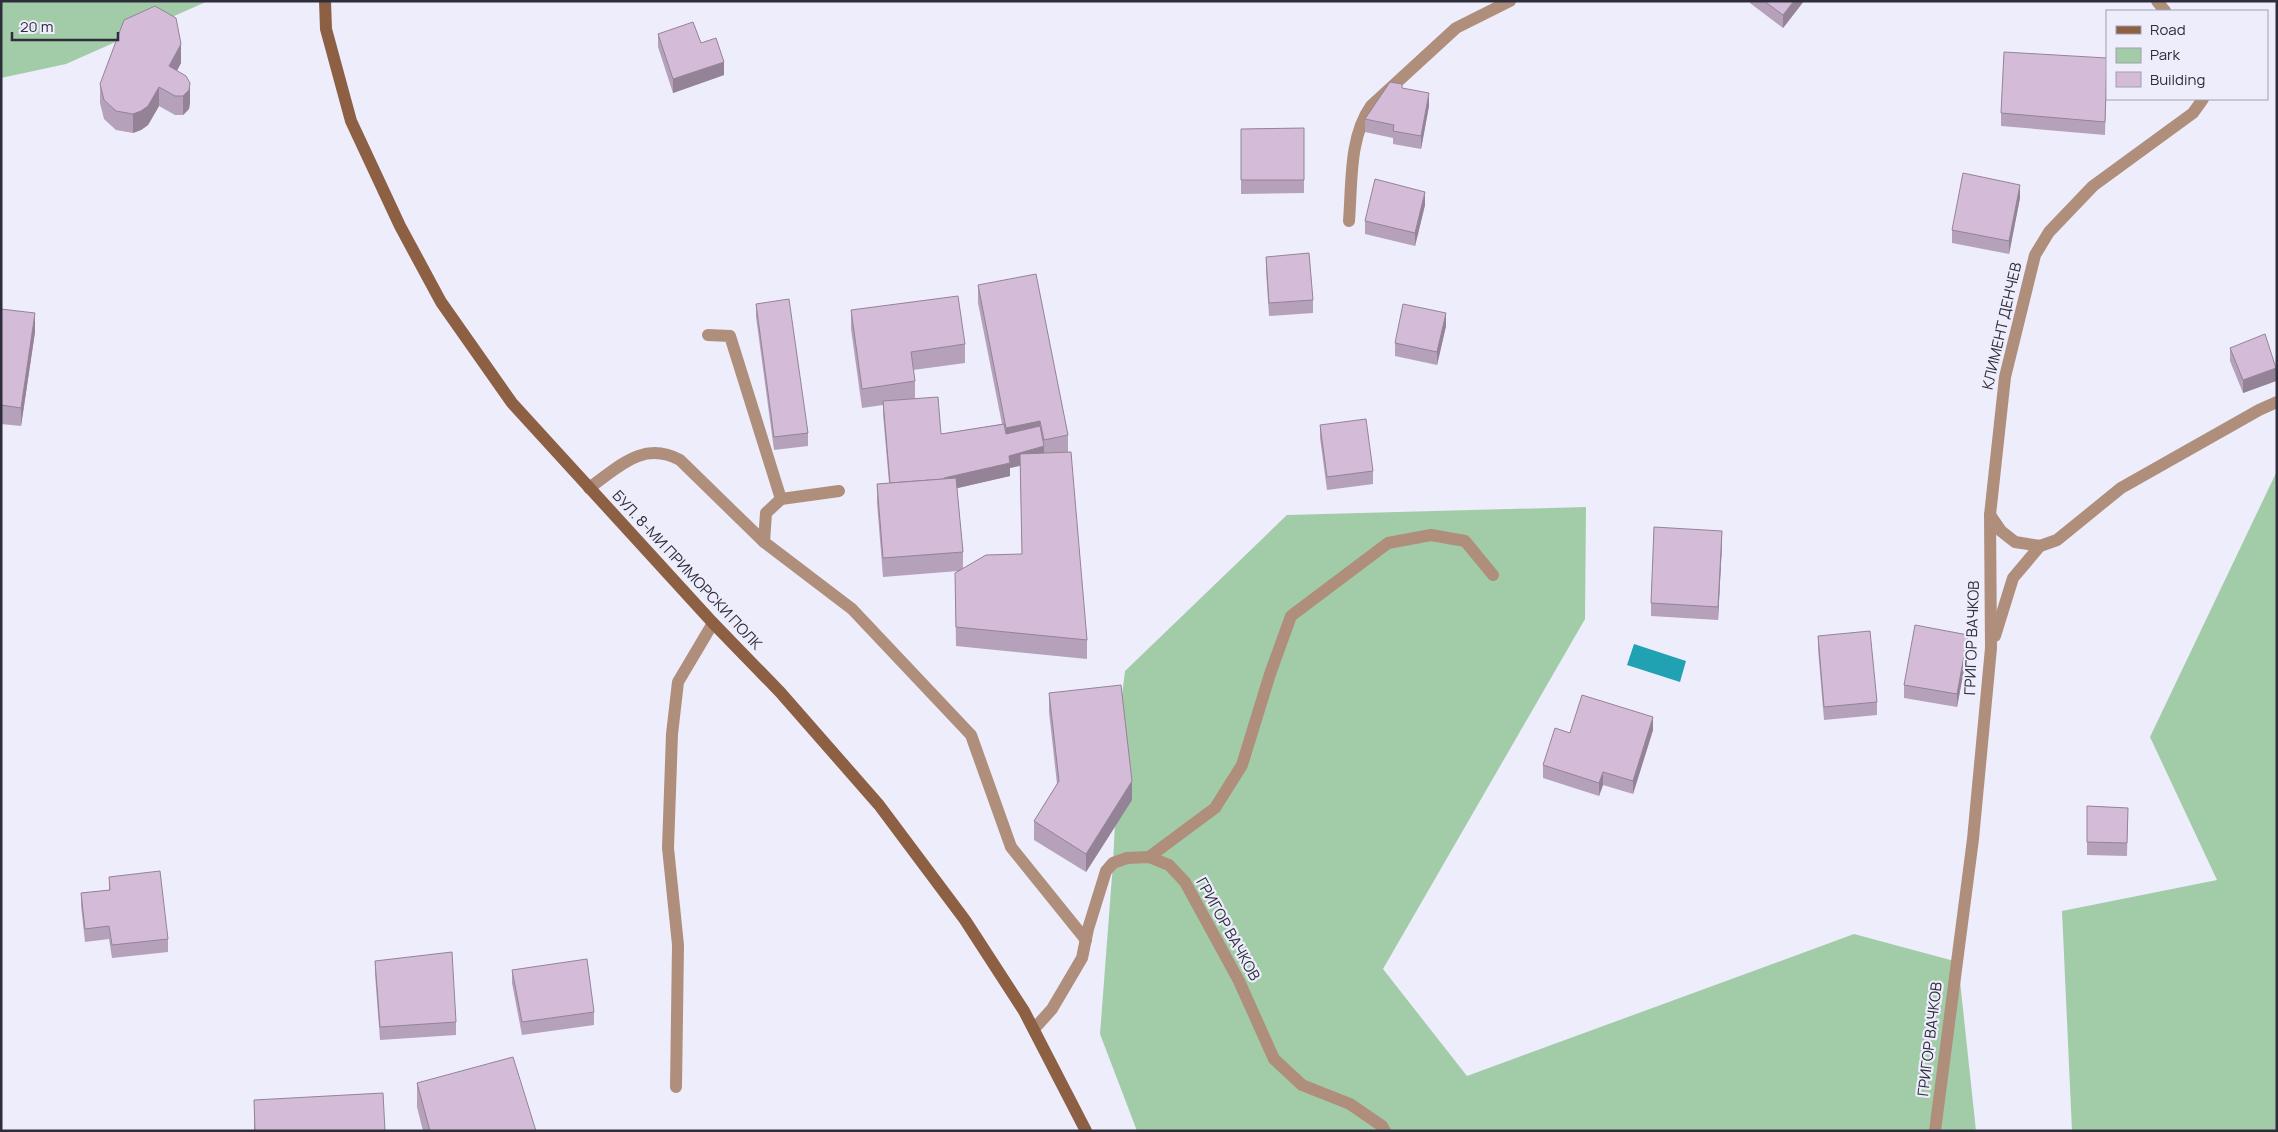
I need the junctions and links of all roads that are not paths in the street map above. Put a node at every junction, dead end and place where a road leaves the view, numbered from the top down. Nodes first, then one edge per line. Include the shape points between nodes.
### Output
1 (325, 1) edge
2 (1510, 1) edge
3 (2202, 100) edge
4 (1349, 221) dead end
5 (708, 335) dead end
6 (2277, 402) edge
7 (589, 488) junction
8 (839, 491) dead end
9 (781, 499) junction
10 (1990, 515) junction
11 (764, 542) junction
12 (2040, 546) junction
13 (1493, 575) dead end
14 (713, 623) junction
15 (1991, 648) junction
16 (1148, 857) junction
17 (1086, 940) junction
18 (1034, 1029) junction
19 (676, 1087) dead end
20 (1086, 1131) edge
21 (1385, 1131) edge
22 (1935, 1131) edge

1 - 7 street, БУЛ. 8-МИ ПРИМОРСКИ ПОЛК via 326,30 351,121 400,226 441,302 512,403
2 - 4 street via 1456,28 1371,106 1357,135
3 - 10 street, КЛИМЕНТ ДЕНЧЕВ via 2193,113 2092,186 2049,232 2035,255 2005,377
5 - 9 street via 730,336
6 - 12 street via 2120,488 2057,540
7 - 11 street via 635,456 658,452 670,454
7 - 14 street, БУЛ. 8-МИ ПРИМОРСКИ ПОЛК
8 - 9 street
9 - 11 street via 766,514
10 - 12 street via 2015,542
10 - 15 street, ГРИГОР ВАЧКОВ
11 - 17 street via 852,609 971,735 1011,847
12 - 15 street via 2013,578
13 - 16 street via 1464,541 1430,535 1388,543 1291,616 1242,765 1215,808
14 - 18 street, БУЛ. 8-МИ ПРИМОРСКИ ПОЛК via 780,692 879,805 965,920
14 - 19 street via 678,682 672,734 668,848 678,945
15 - 22 street, ГРИГОР ВАЧКОВ via 1973,839
16 - 17 street, ГРИГОР ВАЧКОВ via 1127,858 1113,863 1106,871
16 - 21 street, ГРИГОР ВАЧКОВ via 1170,865 1185,882 1239,982 1274,1059 1302,1085 1350,1104
17 - 18 street, ГРИГОР ВАЧКОВ via 1082,958 1062,993
18 - 20 street, БУЛ. 8-МИ ПРИМОРСКИ ПОЛК

